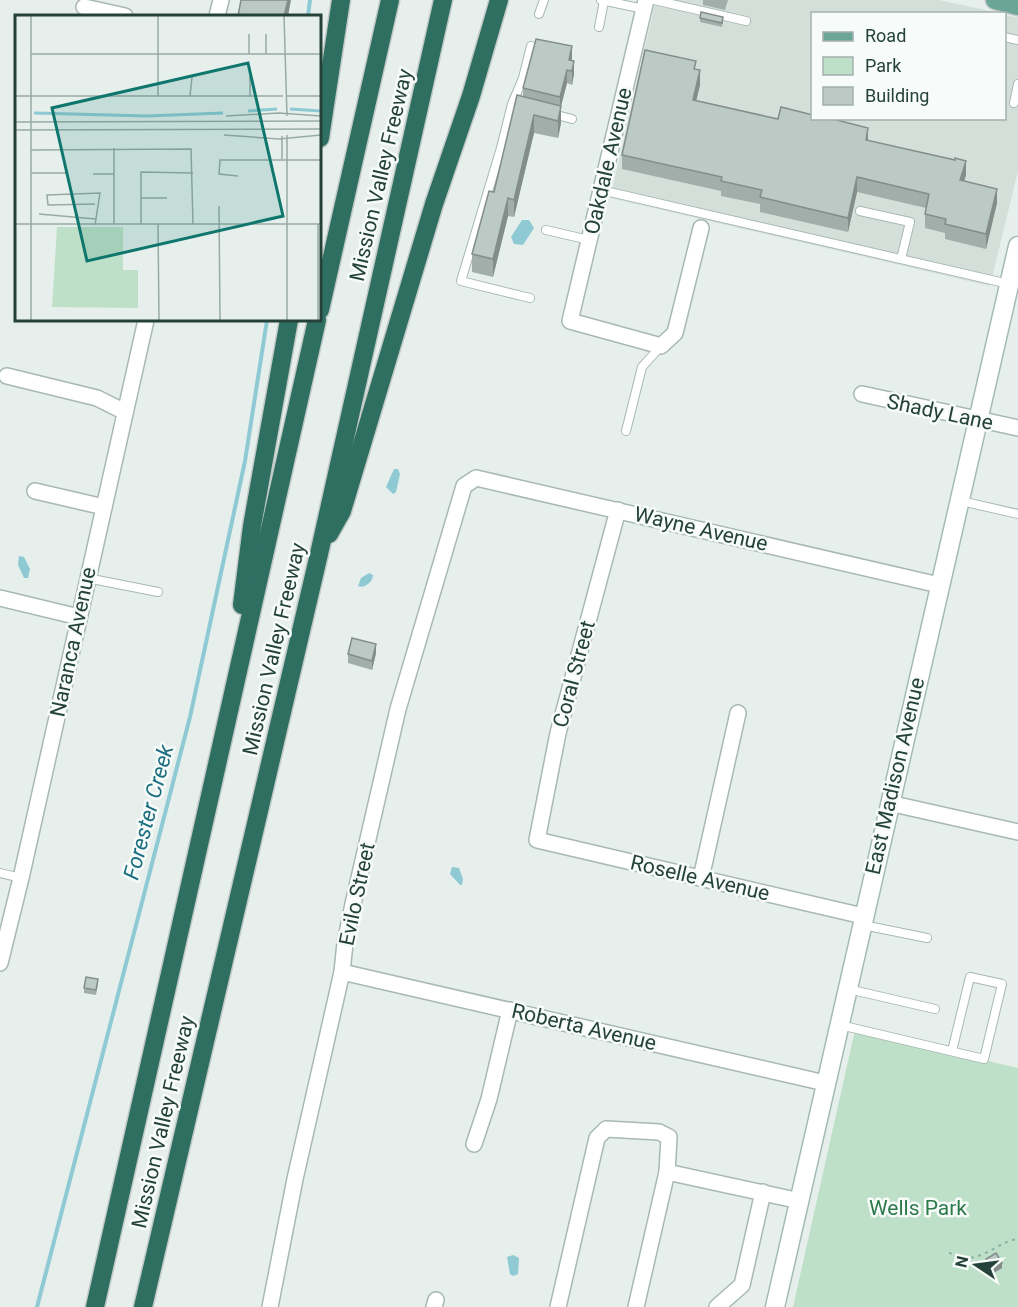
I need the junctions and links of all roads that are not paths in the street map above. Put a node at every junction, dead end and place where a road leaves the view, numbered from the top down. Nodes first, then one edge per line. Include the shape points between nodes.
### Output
1 (221, 0) edge
2 (341, 0) edge
3 (390, 0) edge
4 (443, 0) edge
5 (499, 0) edge
6 (544, 0) edge
7 (603, 0) edge
8 (994, 0) edge
9 (648, 3) edge
10 (1018, 6) edge
11 (84, 7) dead end
12 (538, 14) dead end
13 (120, 15) edge
14 (217, 15) edge
15 (746, 21) dead end
16 (599, 27) dead end
17 (531, 46) dead end
18 (1018, 84) edge
19 (1014, 103) dead end
20 (512, 104) junction
21 (522, 107) edge
22 (542, 112) edge
23 (572, 119) dead end
24 (321, 131) edge
25 (601, 190) junction
26 (860, 211) dead end
27 (701, 228) dead end
28 (546, 230) dead end
29 (589, 240) junction
30 (1018, 246) edge
31 (901, 260) junction
32 (1009, 284) junction
33 (530, 298) dead end
34 (321, 306) edge
35 (146, 321) edge
36 (289, 321) edge
37 (317, 321) edge
38 (661, 346) junction
39 (7, 376) dead end
40 (862, 394) dead end
41 (125, 412) junction
42 (979, 420) junction
43 (1018, 429) edge
44 (626, 431) dead end
45 (464, 486) joint
46 (35, 491) dead end
47 (959, 501) junction
48 (104, 507) junction
49 (618, 510) junction
50 (1018, 514) edge
51 (319, 554) junction
52 (87, 578) junction
53 (939, 585) junction
54 (158, 592) dead end
55 (0, 598) edge
56 (79, 617) junction
57 (738, 713) dead end
58 (227, 714) junction
59 (889, 803) junction
60 (1018, 832) edge
61 (537, 840) joint
62 (0, 873) edge
63 (21, 878) junction
64 (701, 878) junction
65 (862, 920) junction
66 (927, 938) dead end
67 (0, 963) edge
68 (342, 972) junction
69 (846, 989) junction
70 (935, 1009) dead end
71 (510, 1010) junction
72 (838, 1024) junction
73 (952, 1051) junction
74 (825, 1083) junction
75 (474, 1144) dead end
76 (667, 1172) junction
77 (763, 1192) junction
78 (800, 1201) junction
79 (95, 1307) edge
80 (143, 1307) edge
81 (270, 1307) edge
82 (558, 1307) edge
83 (636, 1307) edge
84 (717, 1307) edge
85 (775, 1307) edge

1 - 14 street
2 - 24 highway
3 - 34 highway, Mission Valley Freeway
4 - 51 highway, Mission Valley Freeway
5 - 51 highway via 342,511
6 - 12 lane
7 - 9 lane
7 - 16 lane
8 - 10 main road
9 - 15 lane
9 - 25 street, Oakdale Avenue
11 - 13 street
17 - 20 lane
18 - 19 lane
20 - 21 lane
20 - 33 lane via 461,281
22 - 23 lane
25 - 29 street, Oakdale Avenue
25 - 31 lane
26 - 31 lane via 910,222
27 - 38 street via 675,333
28 - 29 lane
29 - 38 street, Oakdale Avenue via 570,321
30 - 32 street, East Madison Avenue
31 - 32 lane
32 - 42 street, East Madison Avenue
35 - 41 street, Naranca Avenue
36 - 58 highway via 252,526
37 - 58 highway, Mission Valley Freeway
38 - 44 lane via 642,367
39 - 41 street via 97,398
40 - 42 street, Shady Lane
41 - 48 street, Naranca Avenue
42 - 43 street, Shady Lane
42 - 47 street, East Madison Avenue
45 - 49 street, Wayne Avenue via 476,478
45 - 68 street, Evilo Street via 398,709 353,904
46 - 48 street
47 - 50 lane
47 - 53 street, East Madison Avenue
48 - 52 street, Naranca Avenue
49 - 53 street, Wayne Avenue
49 - 61 street, Coral Street via 558,733
51 - 80 highway, Mission Valley Freeway
52 - 54 lane
52 - 56 street, Naranca Avenue
53 - 59 street, East Madison Avenue
55 - 56 street
56 - 63 street, Naranca Avenue
57 - 64 street
58 - 79 highway, Mission Valley Freeway
59 - 60 street
59 - 65 street, East Madison Avenue
61 - 64 street, Roselle Avenue
62 - 63 lane
63 - 67 street, Naranca Avenue
64 - 65 street, Roselle Avenue
65 - 66 lane
65 - 69 street, East Madison Avenue
68 - 71 street, Roberta Avenue
68 - 81 street, Evilo Street
69 - 70 lane
69 - 72 street, East Madison Avenue
71 - 74 street, Roberta Avenue
71 - 75 street
72 - 73 lane
72 - 74 street, East Madison Avenue
73 - 73 lane via 984,1059 1002,984 970,977
74 - 78 street, East Madison Avenue
76 - 77 street
76 - 82 street via 669,1137 659,1132 606,1129 597,1138
76 - 83 street
77 - 78 street
77 - 84 street via 742,1285
78 - 85 street, East Madison Avenue

